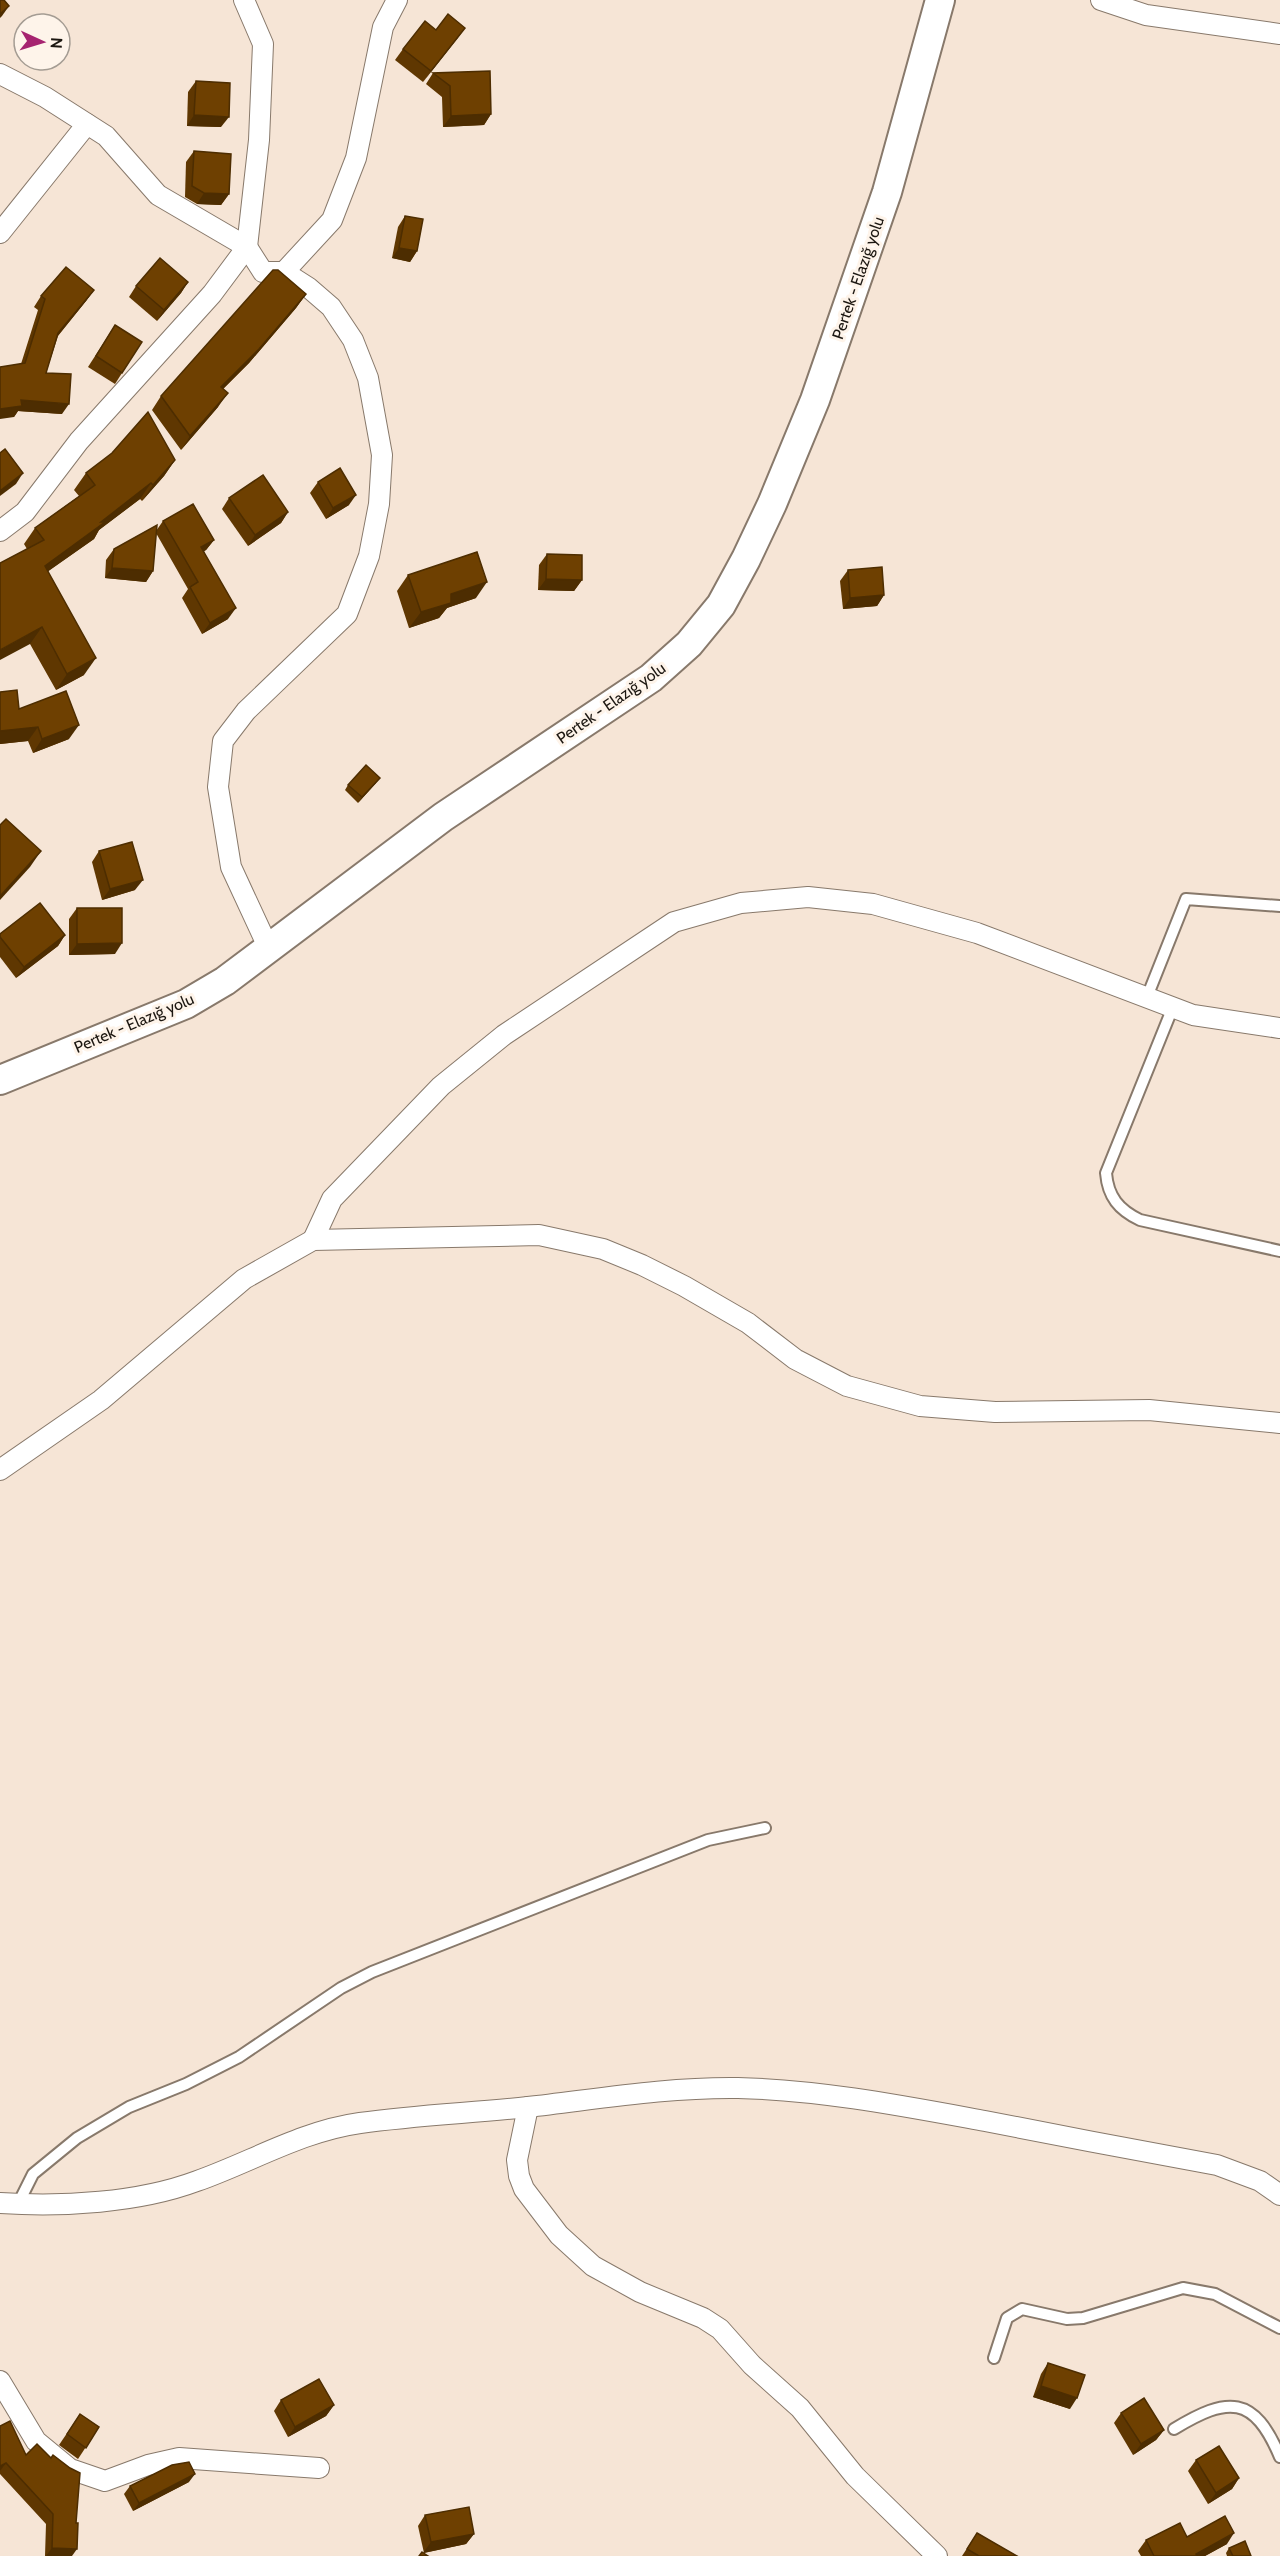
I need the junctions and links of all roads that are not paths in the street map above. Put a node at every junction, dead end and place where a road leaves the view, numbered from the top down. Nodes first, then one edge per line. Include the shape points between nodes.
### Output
1 (244, 0) edge
2 (397, 0) edge
3 (940, 0) edge
4 (1101, 0) edge
5 (1280, 34) edge
6 (0, 74) edge
7 (87, 124) junction
8 (2, 226) edge
9 (247, 248) junction
10 (284, 273) junction
11 (0, 531) edge
12 (1280, 906) edge
13 (269, 949) junction
14 (1147, 997) junction
15 (1173, 1007) junction
16 (1280, 1028) edge
17 (0, 1080) edge
18 (313, 1240) junction
19 (1280, 1251) edge
20 (1280, 1423) edge
21 (0, 1470) edge
22 (765, 1828) dead end
23 (528, 2107) junction
24 (1280, 2195) edge
25 (9, 2203) edge
26 (1280, 2328) edge
27 (994, 2358) dead end
28 (0, 2381) edge
29 (1174, 2428) dead end
30 (1280, 2457) edge
31 (319, 2468) dead end
32 (937, 2556) edge

1 - 9 street via 263,44 259,140
2 - 10 street via 383,27 356,158 332,220
3 - 13 main road, Pertek - Elazığ yolu via 887,192 815,400 755,541 721,605 689,644 651,678 443,817
4 - 5 street via 1146,15
6 - 7 street via 45,96
7 - 8 street
7 - 9 street via 106,136 158,195
9 - 10 street via 263,272
9 - 11 street via 212,294 79,441 25,512
10 - 13 street via 331,307 353,340 368,378 382,455 379,504 369,556 347,614 246,711 223,741 218,787 231,867
12 - 14 lane via 1186,899
13 - 17 main road, Pertek - Elazığ yolu via 186,1004
14 - 15 street
14 - 18 street via 977,933 873,904 775,898 707,911 674,922 504,1035 441,1086 332,1199
15 - 16 street via 1193,1015
15 - 19 lane via 1106,1173 1110,1192 1121,1209 1140,1220
18 - 20 street via 539,1235 603,1249 684,1286 748,1323 795,1359 846,1386 920,1406 995,1412 1149,1410
18 - 21 street via 244,1279 100,1400
22 - 25 lane via 708,1840 372,1972 311,2006 232,2061 129,2107 86,2132 33,2174
23 - 24 street via 668,2089 741,2088 827,2094 1217,2165 1260,2181
23 - 25 street via 359,2123 323,2131 192,2183 116,2200 67,2205
23 - 32 street via 518,2160 519,2176 524,2189 559,2235 592,2266 720,2329 800,2409 855,2476
26 - 27 lane via 1215,2294 1183,2288 1083,2318 1067,2319 1022,2309 1007,2318
28 - 31 street via 36,2441 70,2469 105,2481 178,2458
29 - 30 lane via 1209,2409 1240,2408 1262,2422

